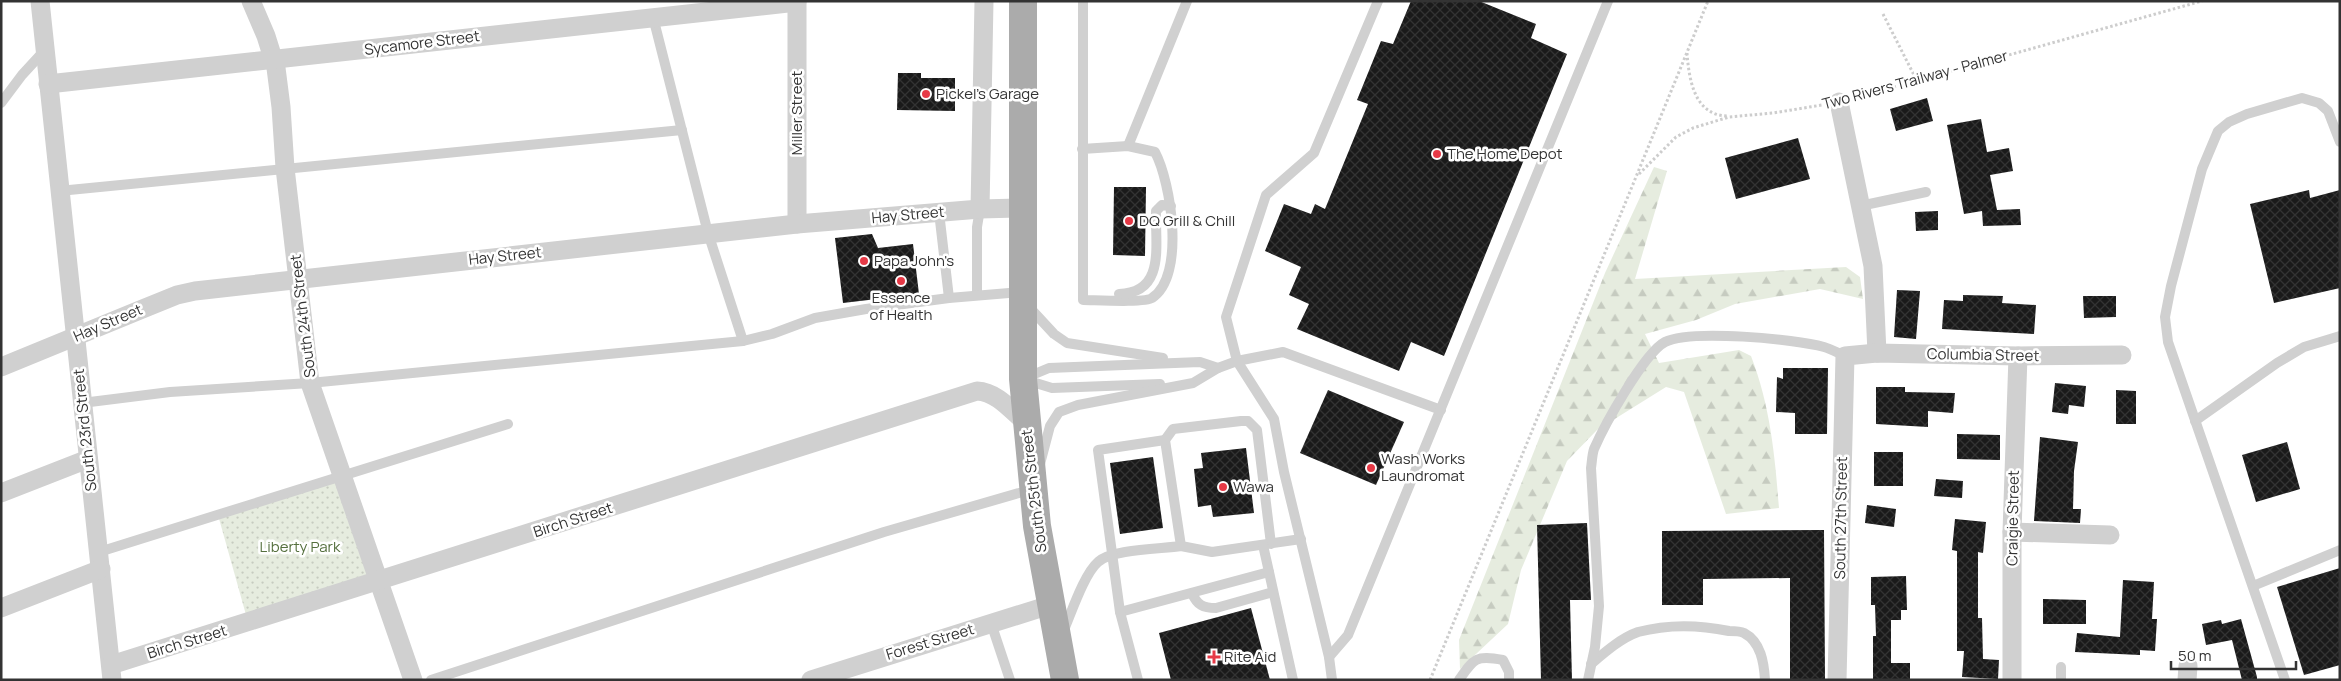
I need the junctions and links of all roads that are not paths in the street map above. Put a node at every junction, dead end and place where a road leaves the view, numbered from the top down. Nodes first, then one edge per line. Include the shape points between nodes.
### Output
1 (40, 1) edge
2 (251, 1) edge
3 (984, 1) edge
4 (1023, 1) edge
5 (1082, 1) edge
6 (1186, 1) edge
7 (1378, 1) edge
8 (1608, 1) edge
9 (797, 2) edge
10 (650, 9) edge
11 (44, 50) junction
12 (274, 60) junction
13 (48, 84) junction
14 (1, 102) edge
15 (1839, 102) road end
16 (682, 130) junction
17 (2340, 142) edge
18 (1128, 146) junction
19 (1082, 149) junction
20 (285, 168) junction
21 (59, 192) junction
22 (1926, 192) dead end
23 (1171, 206) junction
24 (1860, 206) junction
25 (1023, 208) junction
26 (980, 209) junction
27 (939, 212) junction
28 (797, 224) junction
29 (708, 233) junction
30 (299, 279) junction
31 (978, 295) junction
32 (1023, 296) junction
33 (1083, 297) junction
34 (949, 298) junction
35 (2340, 336) edge
36 (76, 337) junction
37 (743, 341) junction
38 (1877, 354) junction
39 (2122, 355) dead end
40 (1845, 356) junction
41 (2018, 356) junction
42 (1236, 361) junction
43 (1192, 362) junction
44 (1, 367) edge
45 (1218, 368) junction
46 (1023, 379) junction
47 (310, 383) junction
48 (1193, 383) junction
49 (82, 403) junction
50 (1441, 410) junction
51 (2195, 420) junction
52 (1026, 423) junction
53 (508, 424) dead end
54 (1165, 440) junction
55 (88, 459) junction
56 (344, 475) junction
57 (1033, 490) junction
58 (1, 493) edge
59 (2012, 532) junction
60 (2110, 535) dead end
61 (1301, 539) junction
62 (1267, 544) junction
63 (1181, 546) junction
64 (2340, 550) edge
65 (1113, 555) junction
66 (100, 560) junction
67 (1269, 572) junction
68 (380, 581) junction
69 (2253, 586) junction
70 (1274, 592) junction
71 (1192, 593) junction
72 (1050, 605) junction
73 (1, 608) edge
74 (1120, 612) junction
75 (991, 623) junction
76 (1058, 647) junction
77 (1329, 657) junction
78 (1591, 664) junction
79 (2061, 666) dead end
80 (112, 672) edge
81 (414, 680) edge
82 (431, 680) edge
83 (811, 680) edge
84 (1010, 680) edge
85 (1065, 680) edge
86 (1138, 680) edge
87 (1293, 680) edge
88 (1332, 680) edge
89 (1460, 680) edge
90 (1509, 680) edge
91 (1588, 680) edge
92 (1765, 680) edge
93 (1838, 680) edge
94 (2012, 680) edge
95 (2061, 680) edge
96 (2285, 680) edge

1 - 11 street, South 23rd Street
2 - 12 street, South 24th Street
3 - 26 street
4 - 25 main road, South 25th Street
5 - 19 lane
6 - 18 lane
7 - 42 lane via 1314,153 1266,195 1226,317
8 - 50 lane
9 - 10 street, Sycamore Street
9 - 28 street, Miller Street
10 - 12 street, Sycamore Street
10 - 16 lane
11 - 13 street, South 23rd Street
11 - 14 lane
12 - 13 street, Sycamore Street
12 - 20 street, South 24th Street
13 - 21 street, South 23rd Street
15 - 24 street
16 - 20 lane
16 - 29 lane
17 - 51 lane via 2328,111 2320,103 2302,98 2247,114 2218,131 2202,169 2165,317 2168,342
18 - 19 lane
18 - 23 lane via 1155,152 1164,173
19 - 33 lane
20 - 21 lane
20 - 30 street, South 24th Street
21 - 36 street, South 23rd Street
22 - 24 lane
23 - 33 lane via 1162,205 1156,211 1154,274 1150,281 1129,294
23 - 33 lane via 1167,275 1159,292 1150,300
24 - 38 street via 1873,266
25 - 26 street, Hay Street
25 - 32 main road, South 25th Street
26 - 27 street, Hay Street
26 - 31 lane via 977,227
27 - 28 street, Hay Street
27 - 34 lane
28 - 29 street, Hay Street
29 - 30 street, Hay Street
29 - 37 lane
30 - 36 street, Hay Street via 178,295
30 - 47 street, South 24th Street
31 - 32 lane
31 - 34 lane
32 - 43 lane via 1034,314 1067,343
32 - 46 main road, South 25th Street
34 - 37 lane via 815,318
35 - 51 lane via 2304,347
36 - 44 street, Hay Street
36 - 49 street, South 23rd Street
37 - 47 lane
38 - 40 street, Columbia Street
38 - 41 street, Columbia Street
39 - 41 street, Columbia Street
40 - 78 lane via 1799,342 1715,336 1687,336 1666,342 1653,351 1593,450 1591,468 1599,606
40 - 93 street, South 27th Street
41 - 59 street, Craigie Street
42 - 45 lane
42 - 50 lane via 1283,352
42 - 61 lane via 1274,419
43 - 45 lane
43 - 46 lane via 1049,368
45 - 48 lane
46 - 48 lane via 1052,388
46 - 52 main road, South 25th Street
47 - 49 lane via 170,392
47 - 56 street, South 24th Street
48 - 57 lane via 1078,405 1059,412 1050,426
49 - 55 street, South 23rd Street
50 - 77 lane via 1348,635
51 - 69 lane
52 - 57 main road, South 25th Street
52 - 68 street, Birch Street via 995,396 976,391
53 - 56 lane
54 - 62 lane via 1173,429 1241,421 1248,421 1257,430
54 - 63 lane
54 - 65 lane via 1098,450
55 - 58 street
55 - 66 street, South 23rd Street
56 - 66 lane
56 - 68 street, South 24th Street
57 - 72 main road, South 25th Street
57 - 82 lane via 884,532
59 - 60 street
59 - 94 street, Craigie Street
61 - 62 lane
61 - 77 lane
62 - 63 lane via 1212,552
62 - 67 lane
63 - 65 lane
64 - 69 lane
65 - 74 lane
65 - 76 lane via 1094,567 1075,602
66 - 73 street
66 - 80 street, South 23rd Street
67 - 70 lane
67 - 71 lane
68 - 80 street, Birch Street
68 - 81 street, South 24th Street
69 - 96 lane
70 - 71 lane via 1216,608 1200,606
70 - 87 lane
71 - 74 lane
72 - 75 street, Forest Street
72 - 76 main road, South 25th Street
74 - 86 lane
75 - 83 street, Forest Street
75 - 84 lane
76 - 85 main road, South 25th Street
77 - 88 lane
78 - 91 lane
78 - 92 lane via 1610,648 1637,633 1672,626 1713,628 1744,633 1759,648
79 - 95 lane
89 - 90 lane via 1470,664 1483,656 1503,660

